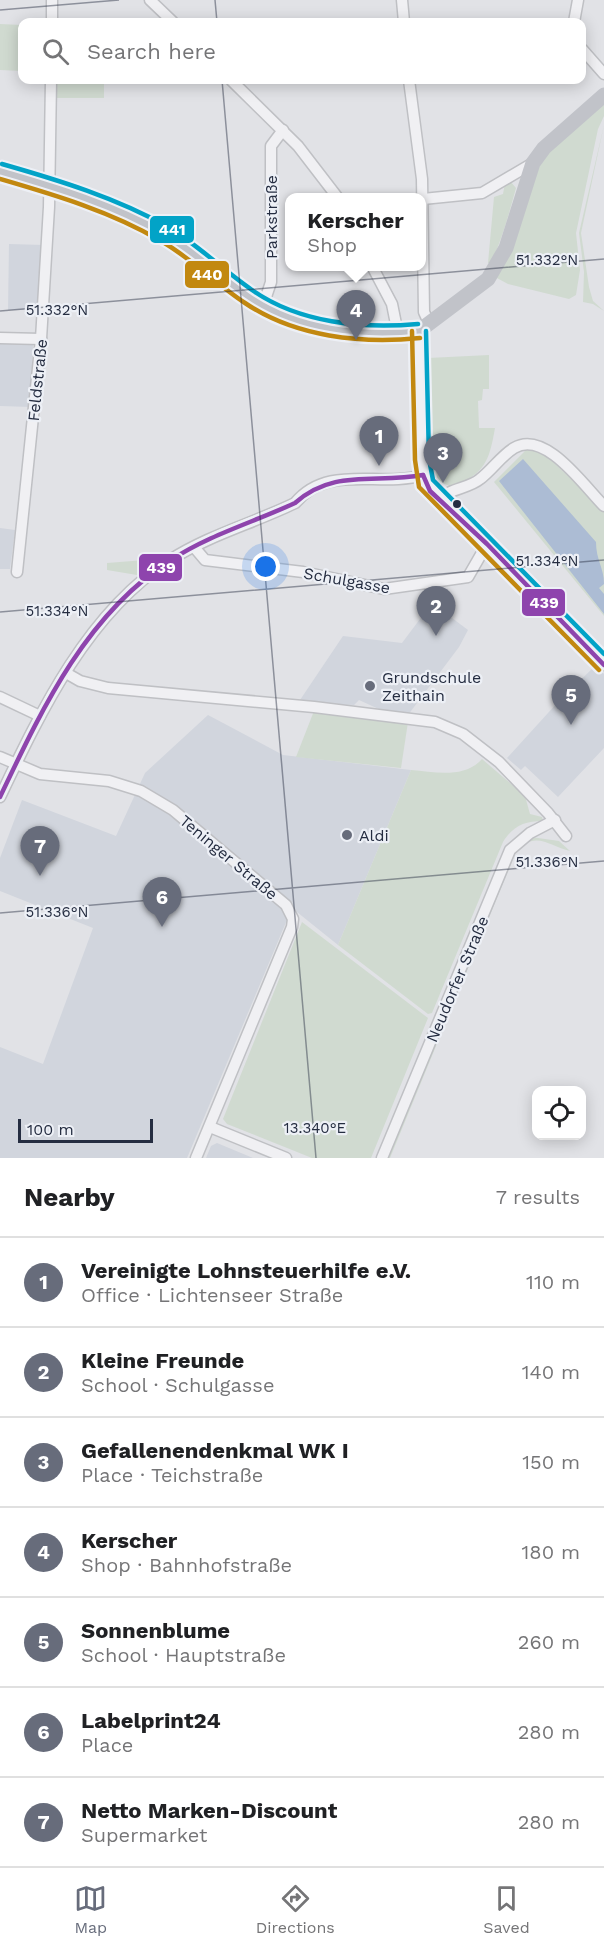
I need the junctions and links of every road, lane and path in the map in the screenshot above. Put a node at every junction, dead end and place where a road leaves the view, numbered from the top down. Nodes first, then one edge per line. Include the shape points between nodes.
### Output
1 (52, 0) edge
2 (150, 0) edge
3 (402, 0) edge
4 (578, 0) edge
5 (52, 18) edge
6 (169, 18) edge
7 (404, 18) edge
8 (575, 18) edge
9 (586, 54) edge
10 (604, 74) edge
11 (51, 84) edge
12 (235, 84) edge
13 (409, 84) edge
14 (604, 95) edge
15 (283, 130) junction
16 (533, 163) junction
17 (0, 171) edge
18 (50, 185) junction
19 (335, 193) edge
20 (422, 193) edge
21 (426, 198) edge
22 (374, 271) edge
23 (423, 271) edge
24 (263, 306) junction
25 (423, 327) junction
26 (398, 334) junction
27 (0, 338) edge
28 (41, 339) junction
29 (423, 476) junction
30 (440, 500) junction
31 (604, 506) edge
32 (487, 544) junction
33 (194, 547) junction
34 (16, 572) dead end
35 (603, 662) edge
36 (66, 673) junction
37 (0, 697) edge
38 (40, 716) junction
39 (0, 757) edge
40 (16, 764) junction
41 (0, 797) edge
42 (555, 820) junction
43 (566, 836) dead end
44 (210, 1127) junction
45 (196, 1158) edge
46 (286, 1158) edge
47 (382, 1158) edge

1 - 5 street
2 - 6 street
3 - 7 street
4 - 8 street
9 - 10 street
11 - 18 street, Feldstraße
12 - 15 street
13 - 20 street
14 - 16 street via 544,148
15 - 19 street
15 - 24 street, Parkstraße via 271,146 271,282
16 - 21 street via 482,193
16 - 25 street via 506,248 488,279
17 - 18 street
18 - 24 street via 164,234
18 - 28 street, Feldstraße
22 - 26 street via 392,304
23 - 25 street
24 - 26 street via 318,327
25 - 26 street
25 - 29 street
27 - 28 street
28 - 34 street, Feldstraße
29 - 30 street
29 - 33 street via 327,481 295,503
30 - 31 street via 449,492 477,482 513,448 530,442 555,455
30 - 32 street
32 - 33 street, Schulgasse via 468,577 384,590 303,572 205,560
32 - 35 street
33 - 36 street via 171,559 130,591
36 - 38 street
36 - 42 street via 108,688 310,707 448,726 499,762
37 - 38 street
38 - 40 street
39 - 40 street, Teninger Straße
40 - 41 street
40 - 44 street, Teninger Straße via 51,777 109,781 141,791 173,810 290,912 292,927
42 - 43 street
42 - 47 street, Neudorfer Straße via 530,833 510,850
44 - 45 street, Teninger Straße
44 - 46 street

